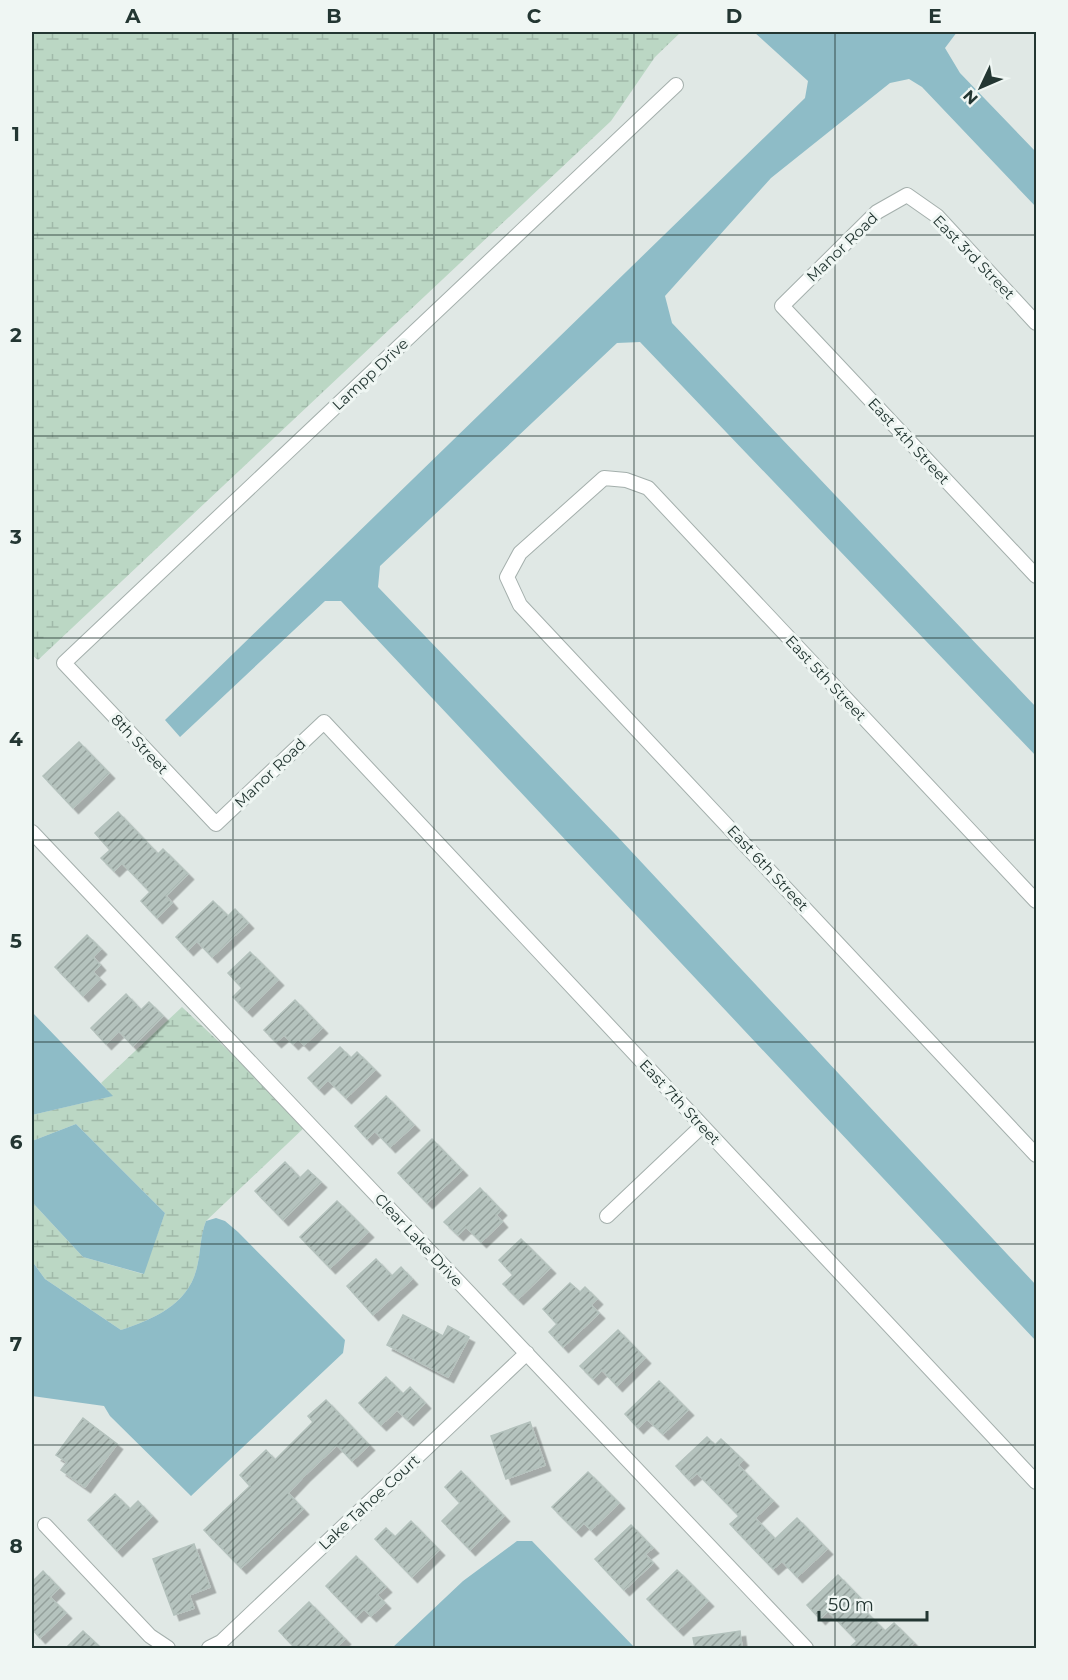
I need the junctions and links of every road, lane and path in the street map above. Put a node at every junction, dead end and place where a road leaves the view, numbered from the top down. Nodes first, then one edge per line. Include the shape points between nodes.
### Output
1 (676, 85) dead end
2 (907, 195) joint
3 (782, 306) joint
4 (1036, 323) edge
5 (1036, 576) edge
6 (507, 577) joint
7 (64, 663) joint
8 (324, 722) joint
9 (216, 824) joint
10 (32, 832) edge
11 (1036, 901) edge
12 (702, 1126) junction
13 (1036, 1155) edge
14 (607, 1216) dead end
15 (527, 1353) junction
16 (1036, 1482) edge
17 (45, 1525) dead end
18 (168, 1648) edge
19 (209, 1648) edge
20 (806, 1648) edge

1 - 7 street, Lampp Drive
2 - 3 street, Manor Road via 877,212
2 - 4 street, East 3rd Street via 937,216
3 - 5 street, East 4th Street
6 - 11 street, East 5th Street via 520,553 604,478 648,488
6 - 13 street, East 6th Street via 520,604
7 - 9 street, 8th Street
8 - 9 street, Manor Road
8 - 12 street, East 7th Street
10 - 15 street, Clear Lake Drive
12 - 14 street
12 - 16 street, East 7th Street
15 - 19 street, Lake Tahoe Court via 221,1642
15 - 20 street, Clear Lake Drive
17 - 18 street via 150,1636

